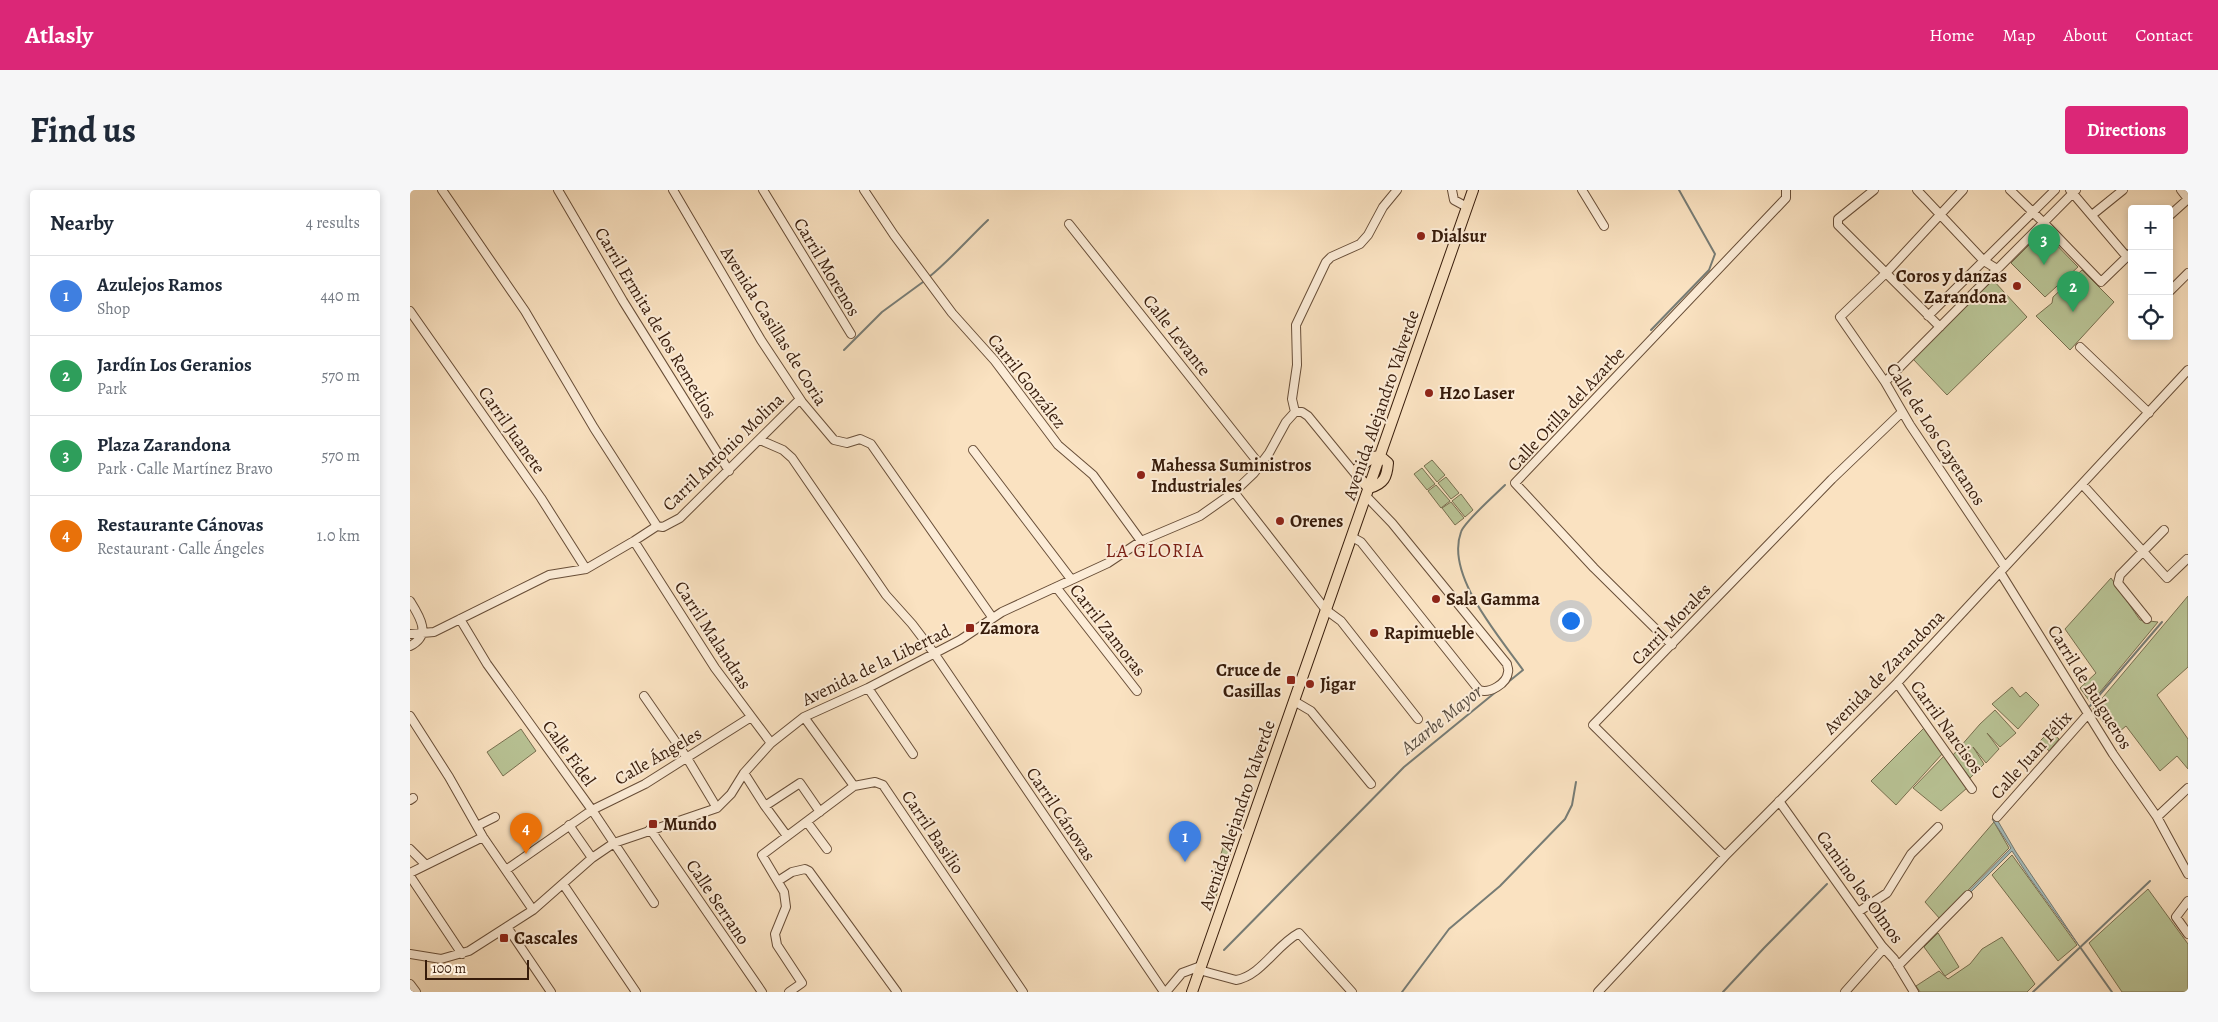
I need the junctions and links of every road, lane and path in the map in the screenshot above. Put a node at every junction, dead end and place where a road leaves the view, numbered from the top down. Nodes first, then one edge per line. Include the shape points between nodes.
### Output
1 (442, 190) edge
2 (558, 190) edge
3 (673, 190) edge
4 (763, 190) edge
5 (864, 190) edge
6 (1397, 190) edge
7 (1452, 190) edge
8 (1473, 190) edge
9 (1582, 190) edge
10 (1786, 190) edge
11 (1874, 190) edge
12 (1917, 190) edge
13 (1963, 190) edge
14 (2010, 190) edge
15 (2055, 190) edge
16 (2123, 190) edge
17 (2181, 190) edge
18 (2073, 191) edge
19 (2188, 199) edge
20 (1467, 207) junction
21 (2032, 212) junction
22 (2173, 212) edge
23 (2092, 215) junction
24 (1940, 216) junction
25 (2044, 222) junction
26 (1069, 224) dead end
27 (1604, 226) dead end
28 (2128, 254) edge
29 (2128, 256) edge
30 (1984, 261) junction
31 (1997, 269) junction
32 (1886, 273) junction
33 (2188, 273) edge
34 (2173, 288) edge
35 (410, 311) edge
36 (1928, 316) junction
37 (1940, 327) junction
38 (851, 334) dead end
39 (2080, 347) dead end
40 (2188, 370) edge
41 (1885, 382) junction
42 (800, 399) junction
43 (1295, 412) junction
44 (1902, 412) junction
45 (2149, 413) junction
46 (760, 440) junction
47 (972, 450) dead end
48 (1380, 456) junction
49 (1363, 463) junction
50 (1348, 464) junction
51 (1260, 465) junction
52 (729, 471) junction
53 (1357, 476) junction
54 (2082, 484) junction
55 (1234, 492) junction
56 (1368, 492) junction
57 (657, 526) junction
58 (2164, 530) dead end
59 (1352, 537) junction
60 (1141, 540) junction
61 (634, 541) junction
62 (2142, 551) junction
63 (2187, 559) edge
64 (586, 569) junction
65 (2002, 570) junction
66 (1071, 579) junction
67 (1056, 587) junction
68 (410, 601) edge
69 (1326, 610) junction
70 (992, 618) junction
71 (460, 619) junction
72 (2148, 619) dead end
73 (410, 634) edge
74 (423, 634) junction
75 (1672, 645) junction
76 (410, 646) edge
77 (934, 653) junction
78 (1897, 683) junction
79 (868, 688) junction
80 (1137, 691) dead end
81 (644, 696) dead end
82 (1294, 700) junction
83 (2088, 714) junction
84 (410, 716) edge
85 (751, 717) junction
86 (804, 717) junction
87 (1418, 719) dead end
88 (771, 743) junction
89 (913, 754) dead end
90 (687, 758) junction
91 (744, 773) junction
92 (1371, 784) dead end
93 (854, 786) junction
94 (2188, 788) edge
95 (1972, 789) dead end
96 (1779, 801) junction
97 (766, 806) junction
98 (717, 808) junction
99 (592, 810) junction
100 (820, 812) junction
101 (495, 817) dead end
102 (1997, 817) dead end
103 (2157, 817) junction
104 (807, 822) junction
105 (569, 825) junction
106 (477, 826) junction
107 (1938, 827) dead end
108 (650, 829) junction
109 (787, 836) junction
110 (483, 837) junction
111 (614, 842) junction
112 (410, 849) edge
113 (827, 849) dead end
114 (1725, 856) junction
115 (592, 858) junction
116 (426, 865) junction
117 (506, 870) junction
118 (410, 874) edge
119 (2188, 874) edge
120 (778, 881) junction
121 (563, 884) junction
122 (1968, 896) dead end
123 (2188, 901) edge
124 (654, 903) dead end
125 (533, 910) junction
126 (1858, 912) junction
127 (507, 927) junction
128 (2188, 934) edge
129 (1884, 948) junction
130 (410, 954) edge
131 (462, 954) junction
132 (1898, 966) junction
133 (1200, 968) junction
134 (410, 984) edge
135 (416, 992) edge
136 (551, 992) edge
137 (636, 992) edge
138 (762, 992) edge
139 (789, 992) edge
140 (898, 992) edge
141 (1023, 992) edge
142 (1165, 992) edge
143 (1192, 992) edge
144 (1352, 992) edge
145 (1598, 992) edge
146 (1845, 992) edge
147 (1914, 992) edge

1 - 57 street via 525,312
2 - 52 street, Carril Ermita de los Remedios
3 - 42 street, Avenida Casillas de Coria via 761,340
4 - 38 street, Carril Morenos
5 - 60 street, Carril González via 952,313 995,361 1058,445 1093,475
6 - 43 street via 1360,244 1331,256 1326,262 1296,325 1297,365 1292,399
7 - 20 street via 1454,200
8 - 20 main road, Avenida Alejandro Valverde
9 - 27 street
10 - 75 street, Calle Orilla del Azarbe via 1786,198 1515,482 1594,568
11 - 32 street via 1838,219 1838,225
12 - 24 street
13 - 24 street
14 - 21 street
15 - 21 street
16 - 23 street
17 - 19 street
18 - 23 street
18 - 25 street
19 - 22 street
20 - 48 main road, Avenida Alejandro Valverde
21 - 25 street
21 - 30 street
23 - 28 street
24 - 30 street
24 - 32 street
25 - 29 street via 2101,282
25 - 31 street
26 - 51 street, Calle Levante
30 - 31 street
30 - 36 street
31 - 37 street
32 - 36 street
32 - 41 street, Calle de Los Cayetanos via 1840,317
33 - 34 street
35 - 64 street, Carril Juanete via 541,498
36 - 37 street
37 - 41 street
39 - 45 street
40 - 45 street, Avenida de Zarandona
41 - 44 street, Calle de Los Cayetanos
42 - 46 street, Carril Antonio Molina
42 - 70 street, Avenida Casillas de Coria via 834,440 847,443 860,439 871,444
43 - 50 street via 1308,416
43 - 51 street, Avenida de la Libertad
44 - 65 street, Calle de Los Cayetanos
44 - 75 street, Carril Morales via 1832,478
45 - 54 street, Avenida de Zarandona
46 - 52 street, Carril Antonio Molina
46 - 77 street, Carril Cánovas via 783,450 792,458 886,595
47 - 66 street
48 - 49 main road
48 - 56 main road, Avenida Alejandro Valverde
49 - 50 street
49 - 53 main road
50 - 53 street
51 - 55 street, Avenida de la Libertad
52 - 57 street, Carril Antonio Molina via 680,518 663,527
53 - 56 main road
54 - 62 street
54 - 65 street, Avenida de Zarandona
55 - 60 street, Avenida de la Libertad via 1200,516
55 - 69 street
56 - 59 main road, Avenida Alejandro Valverde
56 - 59 street via 1507,664 1508,673 1504,681 1490,691 1480,690 1361,542
57 - 61 street, Carril Antonio Molina
58 - 62 street
59 - 69 main road, Avenida Alejandro Valverde
60 - 66 street, Avenida de la Libertad via 1108,563
61 - 64 street, Carril Antonio Molina
61 - 85 street, Carril Malandras via 715,668
62 - 63 street via 2167,578
62 - 72 street via 2120,576 2118,584
64 - 71 street, Carril Antonio Molina via 549,575
65 - 78 street, Avenida de Zarandona
65 - 83 street, Carril de Bulgueros
66 - 67 street, Avenida de la Libertad
67 - 70 street, Avenida de la Libertad
67 - 80 street, Carril Zamoras
68 - 74 street via 419,616
69 - 82 main road, Avenida Alejandro Valverde
69 - 87 street via 1341,621
70 - 77 street, Avenida de la Libertad
71 - 74 street, Carril Antonio Molina
71 - 99 street, Calle Fidel via 486,664
73 - 74 street
74 - 76 street via 420,641
75 - 114 street, Carril Morales via 1593,725
77 - 79 street, Avenida de la Libertad
77 - 142 street, Carril Cánovas
78 - 95 street, Carril Narcisos
78 - 96 street, Avenida de Zarandona
79 - 86 street, Avenida de la Libertad
79 - 89 street
81 - 90 street
82 - 92 street via 1312,711
82 - 133 main road, Avenida Alejandro Valverde
83 - 102 street, Calle Juan Félix
83 - 103 street, Carril de Bulgueros
84 - 106 street
85 - 88 street, Carril Malandras
85 - 90 street, Calle Ángeles
86 - 88 street, Avenida de la Libertad
86 - 93 street
88 - 91 street, Avenida de la Libertad
90 - 98 street
90 - 99 street, Calle Ángeles via 645,784
91 - 97 street
91 - 98 street, Avenida de la Libertad via 731,794
93 - 100 street
93 - 141 street, Carril Basilio via 875,782 883,785
94 - 103 street
96 - 114 street, Avenida de Zarandona
96 - 126 street, Camino los Olmos
97 - 100 street via 800,783
97 - 109 street
98 - 108 street
99 - 105 street, Calle Ángeles
99 - 111 street, Calle Fidel
100 - 104 street
101 - 106 street
103 - 119 street, Carril de Bulgueros
104 - 109 street
104 - 113 street
105 - 115 street
105 - 117 street, Calle Ángeles
106 - 110 street
107 - 126 street via 1911,854 1887,893
108 - 111 street
108 - 138 street, Calle Serrano
109 - 120 street via 762,854
110 - 116 street
110 - 117 street
111 - 115 street
111 - 124 street, Calle Fidel
112 - 116 street
114 - 145 street, Avenida de Zarandona
115 - 121 street
116 - 118 street
117 - 125 street
118 - 131 street
120 - 139 street via 786,907 775,934 777,944 802,983
120 - 140 street via 792,872 809,871
121 - 125 street
121 - 137 street
122 - 132 street
123 - 128 street via 2176,918
125 - 127 street
126 - 129 street, Camino los Olmos
127 - 131 street
127 - 136 street
129 - 132 street, Camino los Olmos
129 - 146 street
130 - 131 street via 441,958
132 - 147 street, Camino los Olmos
133 - 142 street via 1182,973
133 - 143 main road, Avenida Alejandro Valverde
133 - 144 street via 1242,979 1299,933
134 - 135 street

